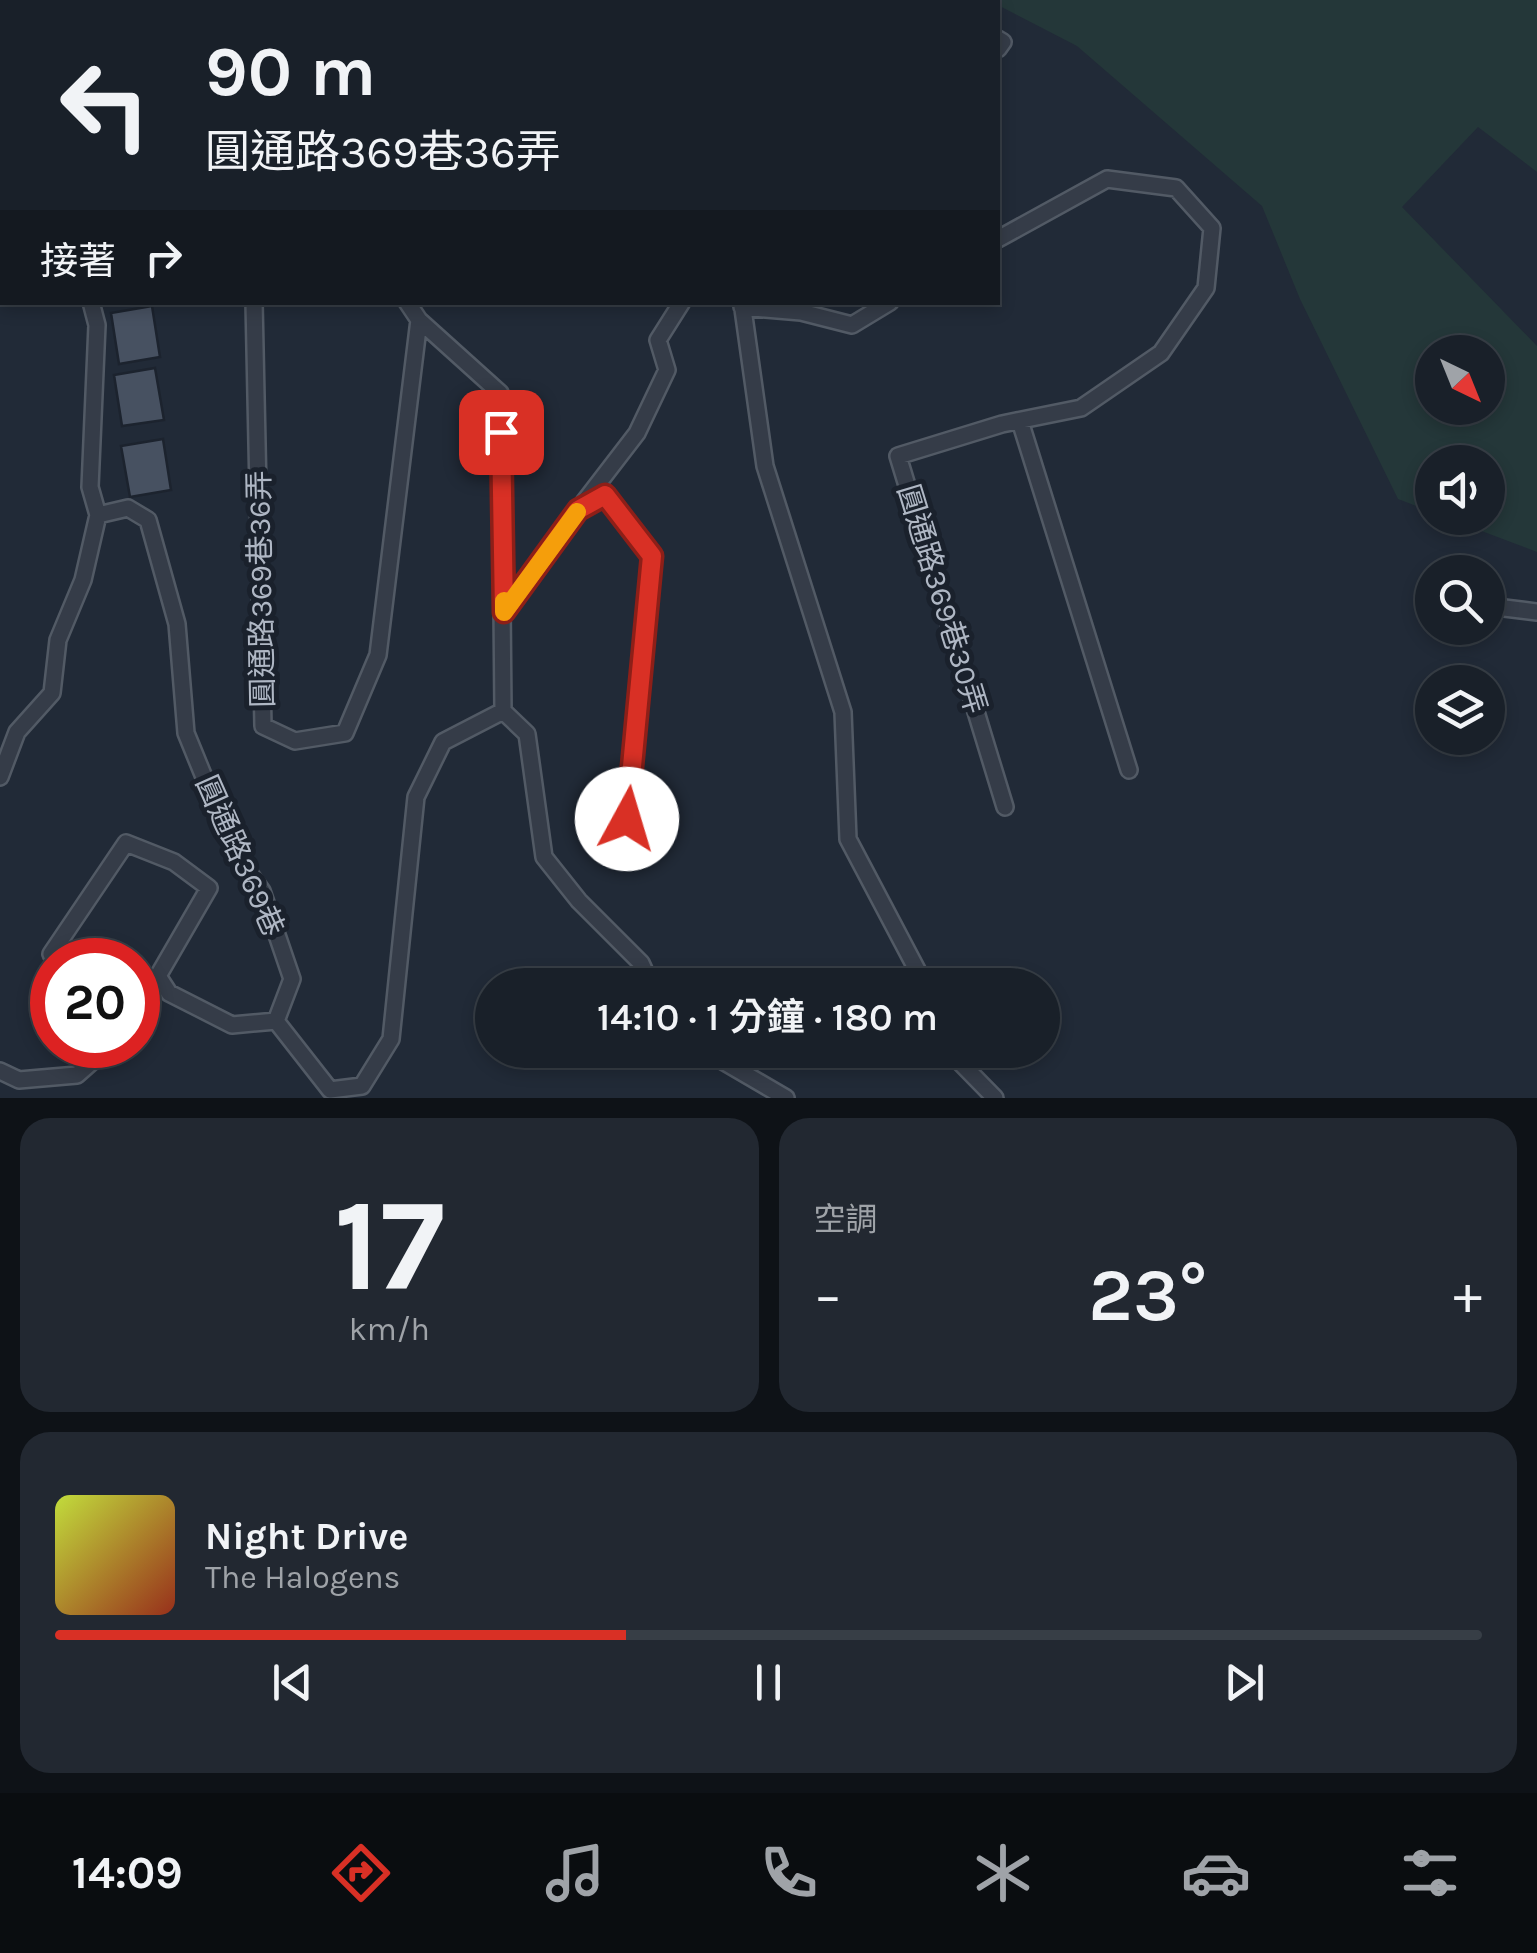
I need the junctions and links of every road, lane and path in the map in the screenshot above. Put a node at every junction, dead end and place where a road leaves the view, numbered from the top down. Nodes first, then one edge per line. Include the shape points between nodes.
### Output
1 (1000, 238) edge
2 (92, 305) edge
3 (254, 305) edge
4 (408, 305) edge
5 (680, 305) edge
6 (742, 305) edge
7 (885, 305) edge
8 (419, 320) junction
9 (1020, 420) junction
10 (578, 510) junction
11 (98, 515) junction
12 (1505, 608) edge
13 (504, 612) junction
14 (1537, 612) edge
15 (503, 711) junction
16 (1128, 770) dead end
17 (0, 777) edge
18 (1005, 806) dead end
19 (627, 819) dead end
20 (62, 938) edge
21 (643, 968) edge
22 (916, 968) edge
23 (160, 973) edge
24 (160, 979) edge
25 (276, 1020) junction
26 (86, 1068) edge
27 (735, 1068) edge
28 (966, 1068) edge
29 (0, 1072) edge
30 (786, 1098) edge
31 (995, 1098) edge

1 - 9 lane, 圓通路369巷30弄 via 1108,180 1176,188 1212,228 1206,288 1161,353 1081,408
2 - 11 lane via 97,325 90,487
3 - 8 lane, 圓通路369巷36弄 via 263,726 294,741 346,733 378,655
4 - 8 lane
5 - 10 lane via 658,340 667,370 637,433
6 - 7 lane via 852,325
6 - 22 lane via 765,466 843,712 848,838
8 - 13 lane via 500,393
9 - 16 lane
9 - 18 lane, 圓通路369巷30弄 via 898,456
10 - 13 lane
10 - 19 lane via 605,495 652,556
11 - 17 lane via 83,580 58,640 52,693 17,732
11 - 25 lane, 圓通路369巷 via 128,508 148,520 177,624 186,733 236,853 262,891 292,979
12 - 14 lane
13 - 15 lane
15 - 21 lane via 527,734 544,856
15 - 25 lane via 443,742 416,796 392,1039 362,1086 330,1090
20 - 23 lane via 126,843 174,862 209,888
24 - 25 lane via 170,994 232,1025
26 - 29 lane via 77,1076 19,1080
27 - 30 lane
28 - 31 lane

